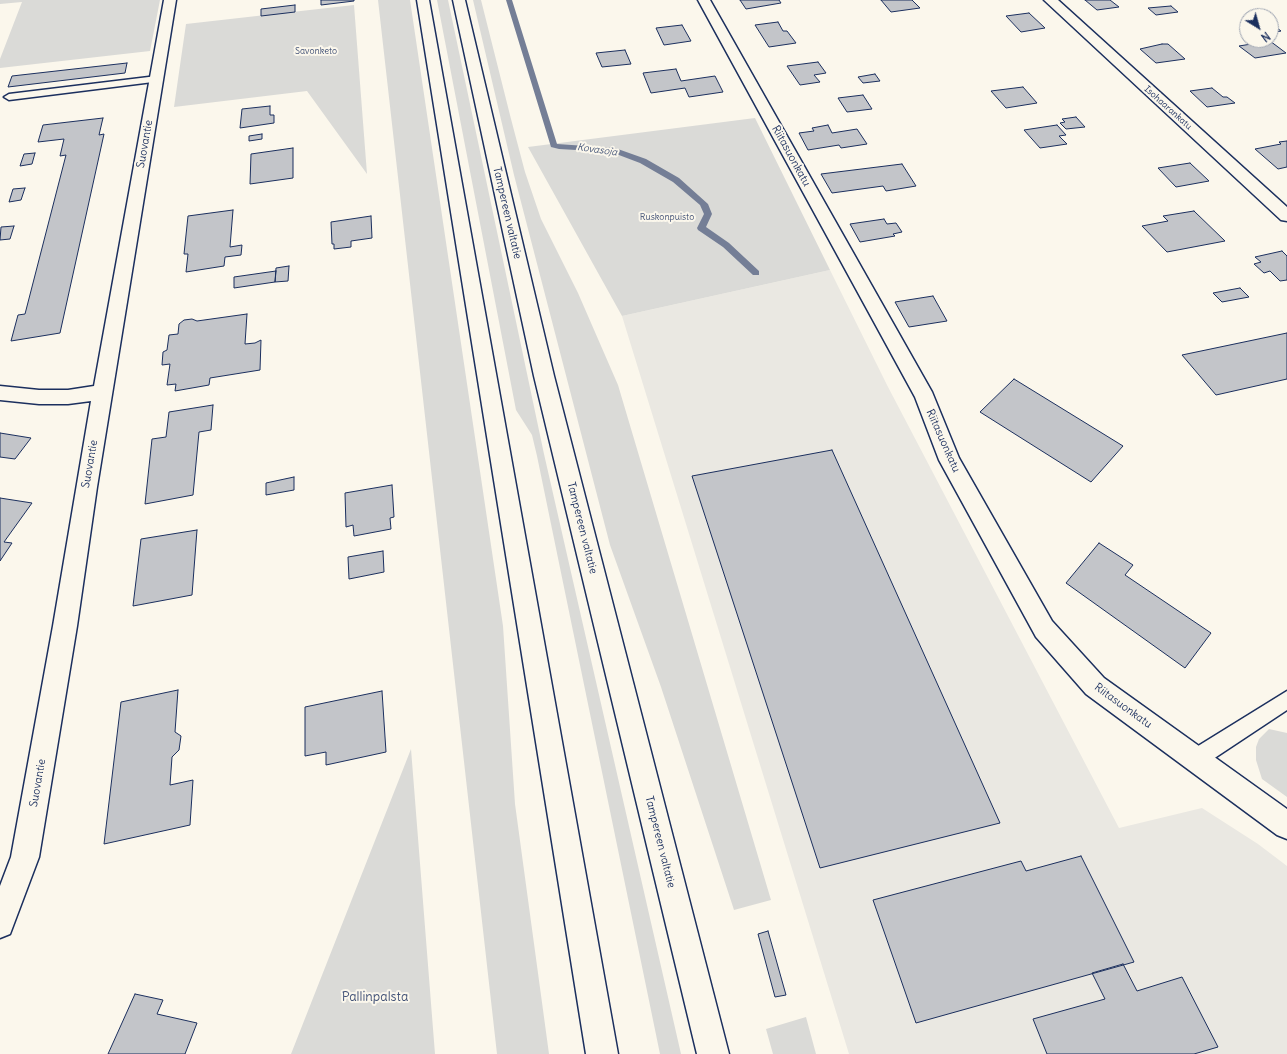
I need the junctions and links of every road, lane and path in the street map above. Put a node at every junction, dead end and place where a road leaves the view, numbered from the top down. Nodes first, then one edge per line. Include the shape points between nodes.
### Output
1 (170, 0) edge
2 (423, 0) edge
3 (459, 0) edge
4 (704, 0) edge
5 (1050, 0) edge
6 (157, 79) junction
7 (9, 98) dead end
8 (1287, 216) edge
9 (103, 392) junction
10 (0, 393) edge
11 (1287, 700) edge
12 (1196, 758) junction
13 (1287, 825) edge
14 (0, 924) edge
15 (602, 1054) edge
16 (712, 1054) edge

1 - 6 main road, Suovantie
2 - 15 main road
3 - 16 main road, Tampereen valtatie via 544,376
4 - 12 main road, Riitasuonkatu via 924,398 949,460 1044,629 1095,686
5 - 8 main road, Isohaarankatu
6 - 7 lane
6 - 9 main road, Suovantie
9 - 10 main road via 68,397
9 - 14 main road, Suovantie via 66,626 25,857
11 - 12 lane
12 - 13 main road, Riitasuonkatu

